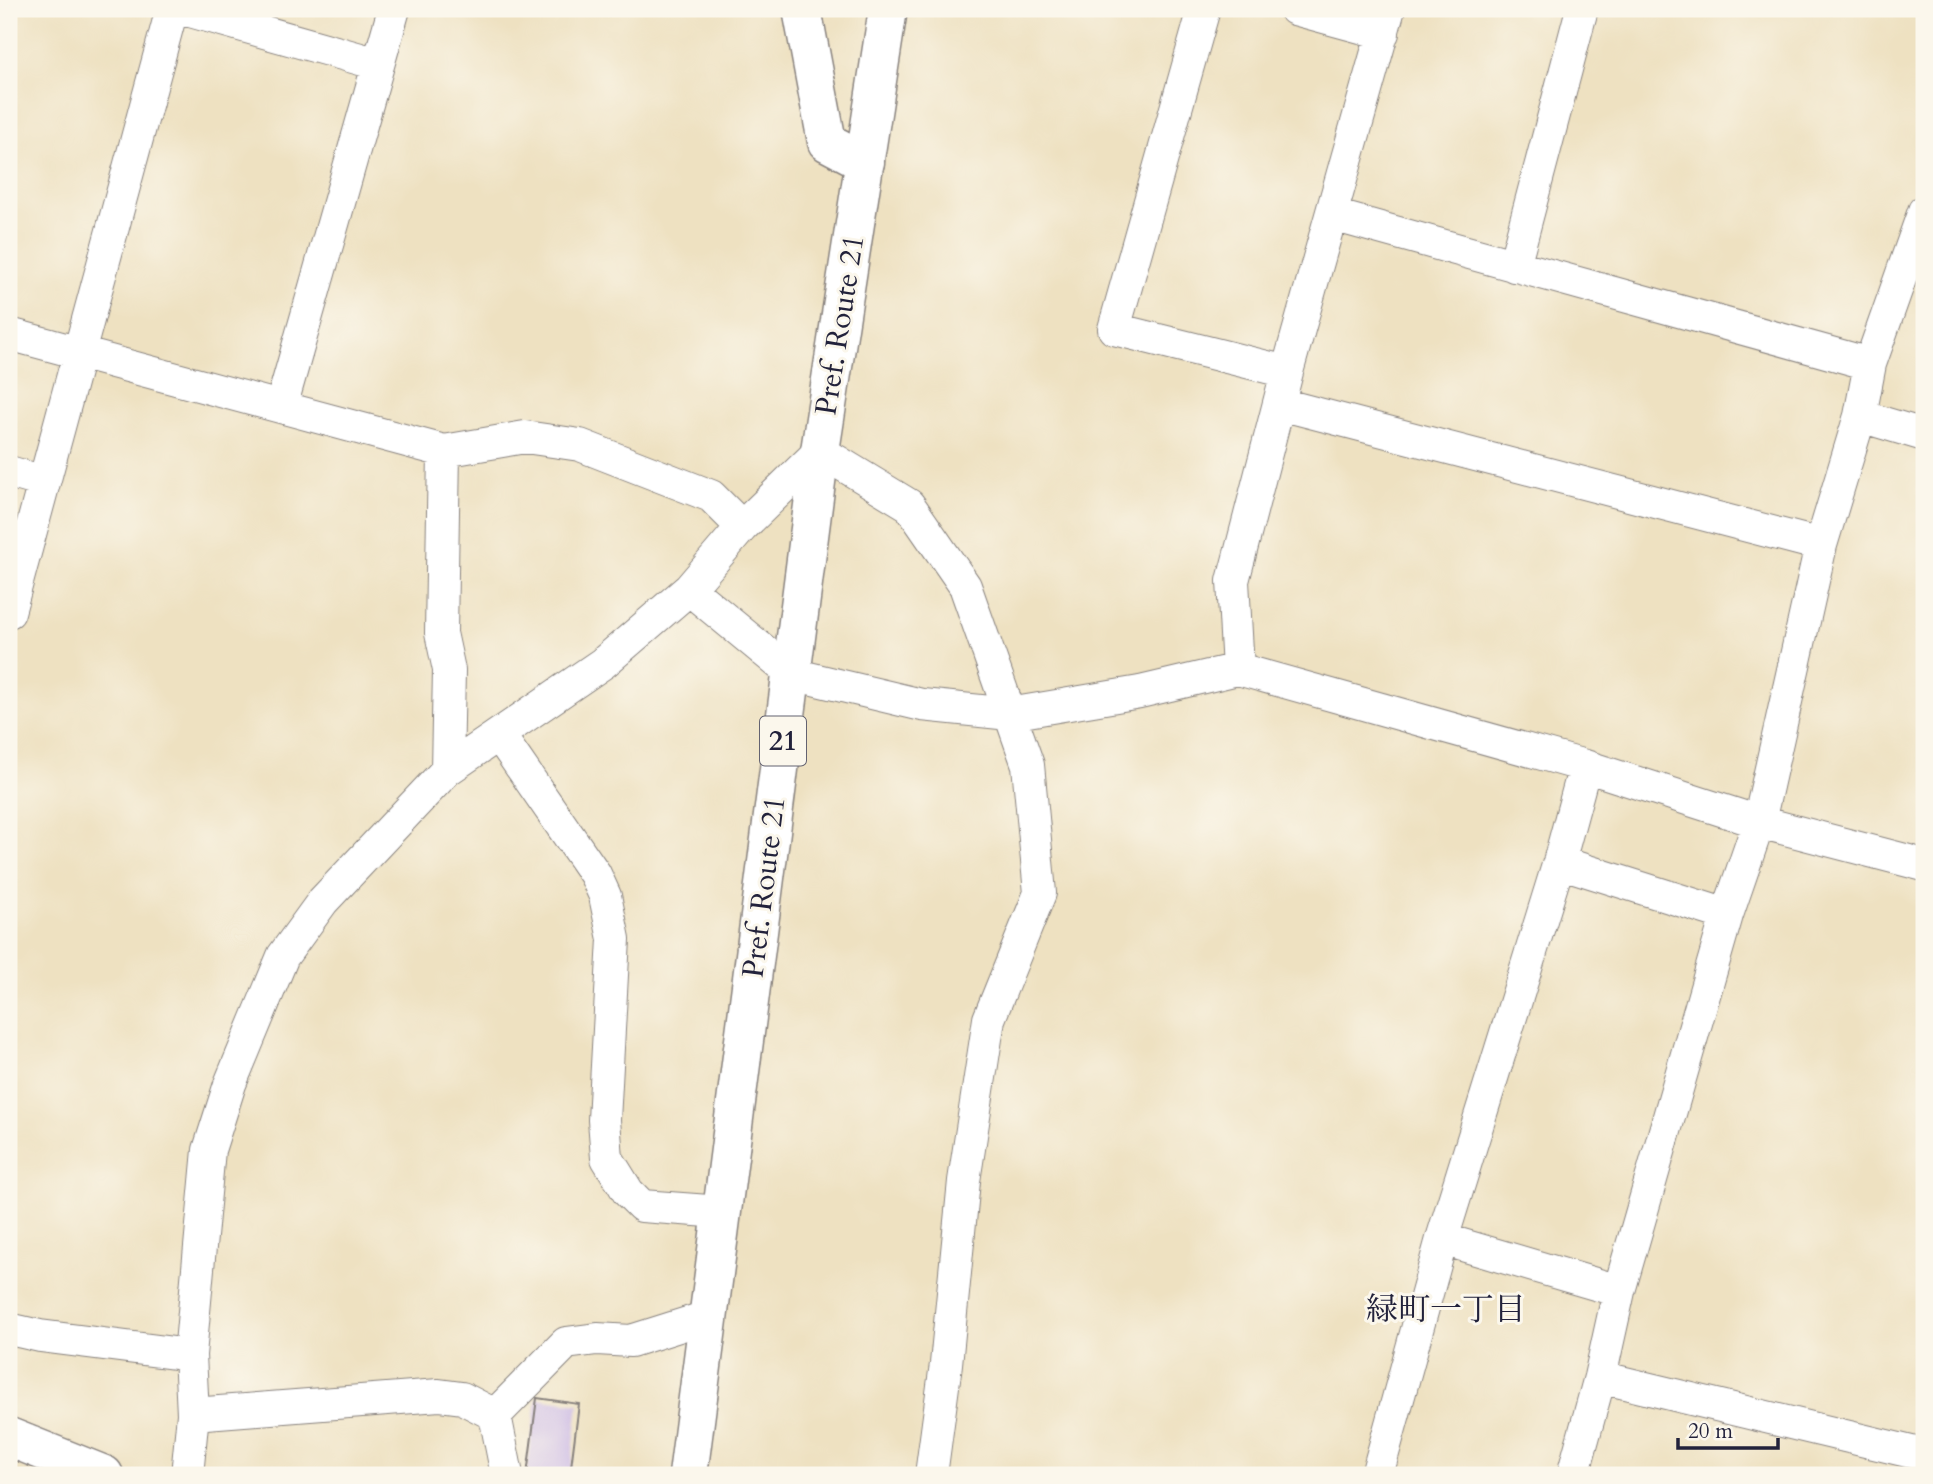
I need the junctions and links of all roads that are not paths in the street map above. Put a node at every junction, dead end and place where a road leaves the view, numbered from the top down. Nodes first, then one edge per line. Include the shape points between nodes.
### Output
1 (172, 9) edge
2 (183, 9) edge
3 (394, 9) edge
4 (802, 9) edge
5 (888, 9) edge
6 (1205, 9) edge
7 (1295, 9) edge
8 (1582, 9) edge
9 (1386, 21) edge
10 (378, 64) junction
11 (865, 162) junction
12 (1924, 211) edge
13 (1333, 215) junction
14 (1514, 266) junction
15 (9, 334) edge
16 (79, 353) junction
17 (1870, 364) junction
18 (1287, 372) junction
19 (1280, 404) junction
20 (281, 407) junction
21 (1860, 416) junction
22 (1924, 435) edge
23 (443, 451) junction
24 (820, 451) junction
25 (9, 472) edge
26 (44, 482) junction
27 (741, 527) junction
28 (1821, 545) junction
29 (689, 589) junction
30 (9, 612) edge
31 (1238, 669) junction
32 (792, 674) junction
33 (1010, 714) junction
34 (499, 735) junction
35 (1585, 766) junction
36 (447, 770) junction
37 (1759, 822) junction
38 (1559, 862) junction
39 (1924, 865) edge
40 (1727, 915) junction
41 (722, 1212) junction
42 (1442, 1240) junction
43 (1619, 1291) junction
44 (710, 1316) junction
45 (9, 1328) edge
46 (190, 1355) junction
47 (1600, 1377) junction
48 (193, 1414) junction
49 (495, 1415) junction
50 (9, 1437) edge
51 (1924, 1455) edge
52 (104, 1475) edge
53 (187, 1475) edge
54 (507, 1475) edge
55 (688, 1475) edge
56 (931, 1475) edge
57 (1377, 1475) edge
58 (1573, 1475) edge

1 - 16 street
2 - 10 street
3 - 10 street
4 - 11 main road via 827,142
5 - 11 main road, Pref. Route 21 / 21
6 - 18 street via 1114,329
7 - 9 street
8 - 14 street
9 - 13 street
10 - 20 street
11 - 24 main road, Pref. Route 21 / 21
12 - 17 street
13 - 14 street
13 - 18 street
14 - 17 street
15 - 16 street
16 - 20 street
16 - 26 street
17 - 21 street
18 - 19 street
19 - 28 street
19 - 31 street via 1233,581
20 - 23 street
21 - 22 street
21 - 28 street
23 - 27 street via 525,437 580,445 711,496
23 - 36 street via 441,633 449,670
24 - 27 street
24 - 32 main road, Pref. Route 21 / 21
24 - 33 street via 909,505 965,586
25 - 26 street
26 - 30 street
27 - 29 street
28 - 37 street
29 - 32 street
29 - 34 street via 603,663
31 - 33 street via 1140,692
31 - 35 street
32 - 33 street via 922,705
32 - 41 main road, Pref. Route 21 / 21
33 - 56 street via 1028,765 1040,893 989,1019 964,1181
34 - 36 street
34 - 41 street via 595,874 605,896 614,939 604,1120 607,1158 642,1206
35 - 37 street
35 - 38 street
36 - 46 street via 323,901 283,956 230,1084 209,1150
37 - 39 street
37 - 40 street
38 - 40 street
38 - 42 street
40 - 43 street
41 - 44 main road, Pref. Route 21 / 21
42 - 43 street
42 - 57 street
43 - 47 street
44 - 49 street via 631,1341 566,1343
44 - 55 main road, Pref. Route 21 / 21
45 - 46 street
46 - 48 street
47 - 51 street
47 - 58 street
48 - 49 street via 439,1395 462,1398
48 - 53 street
49 - 54 street
50 - 52 main road

